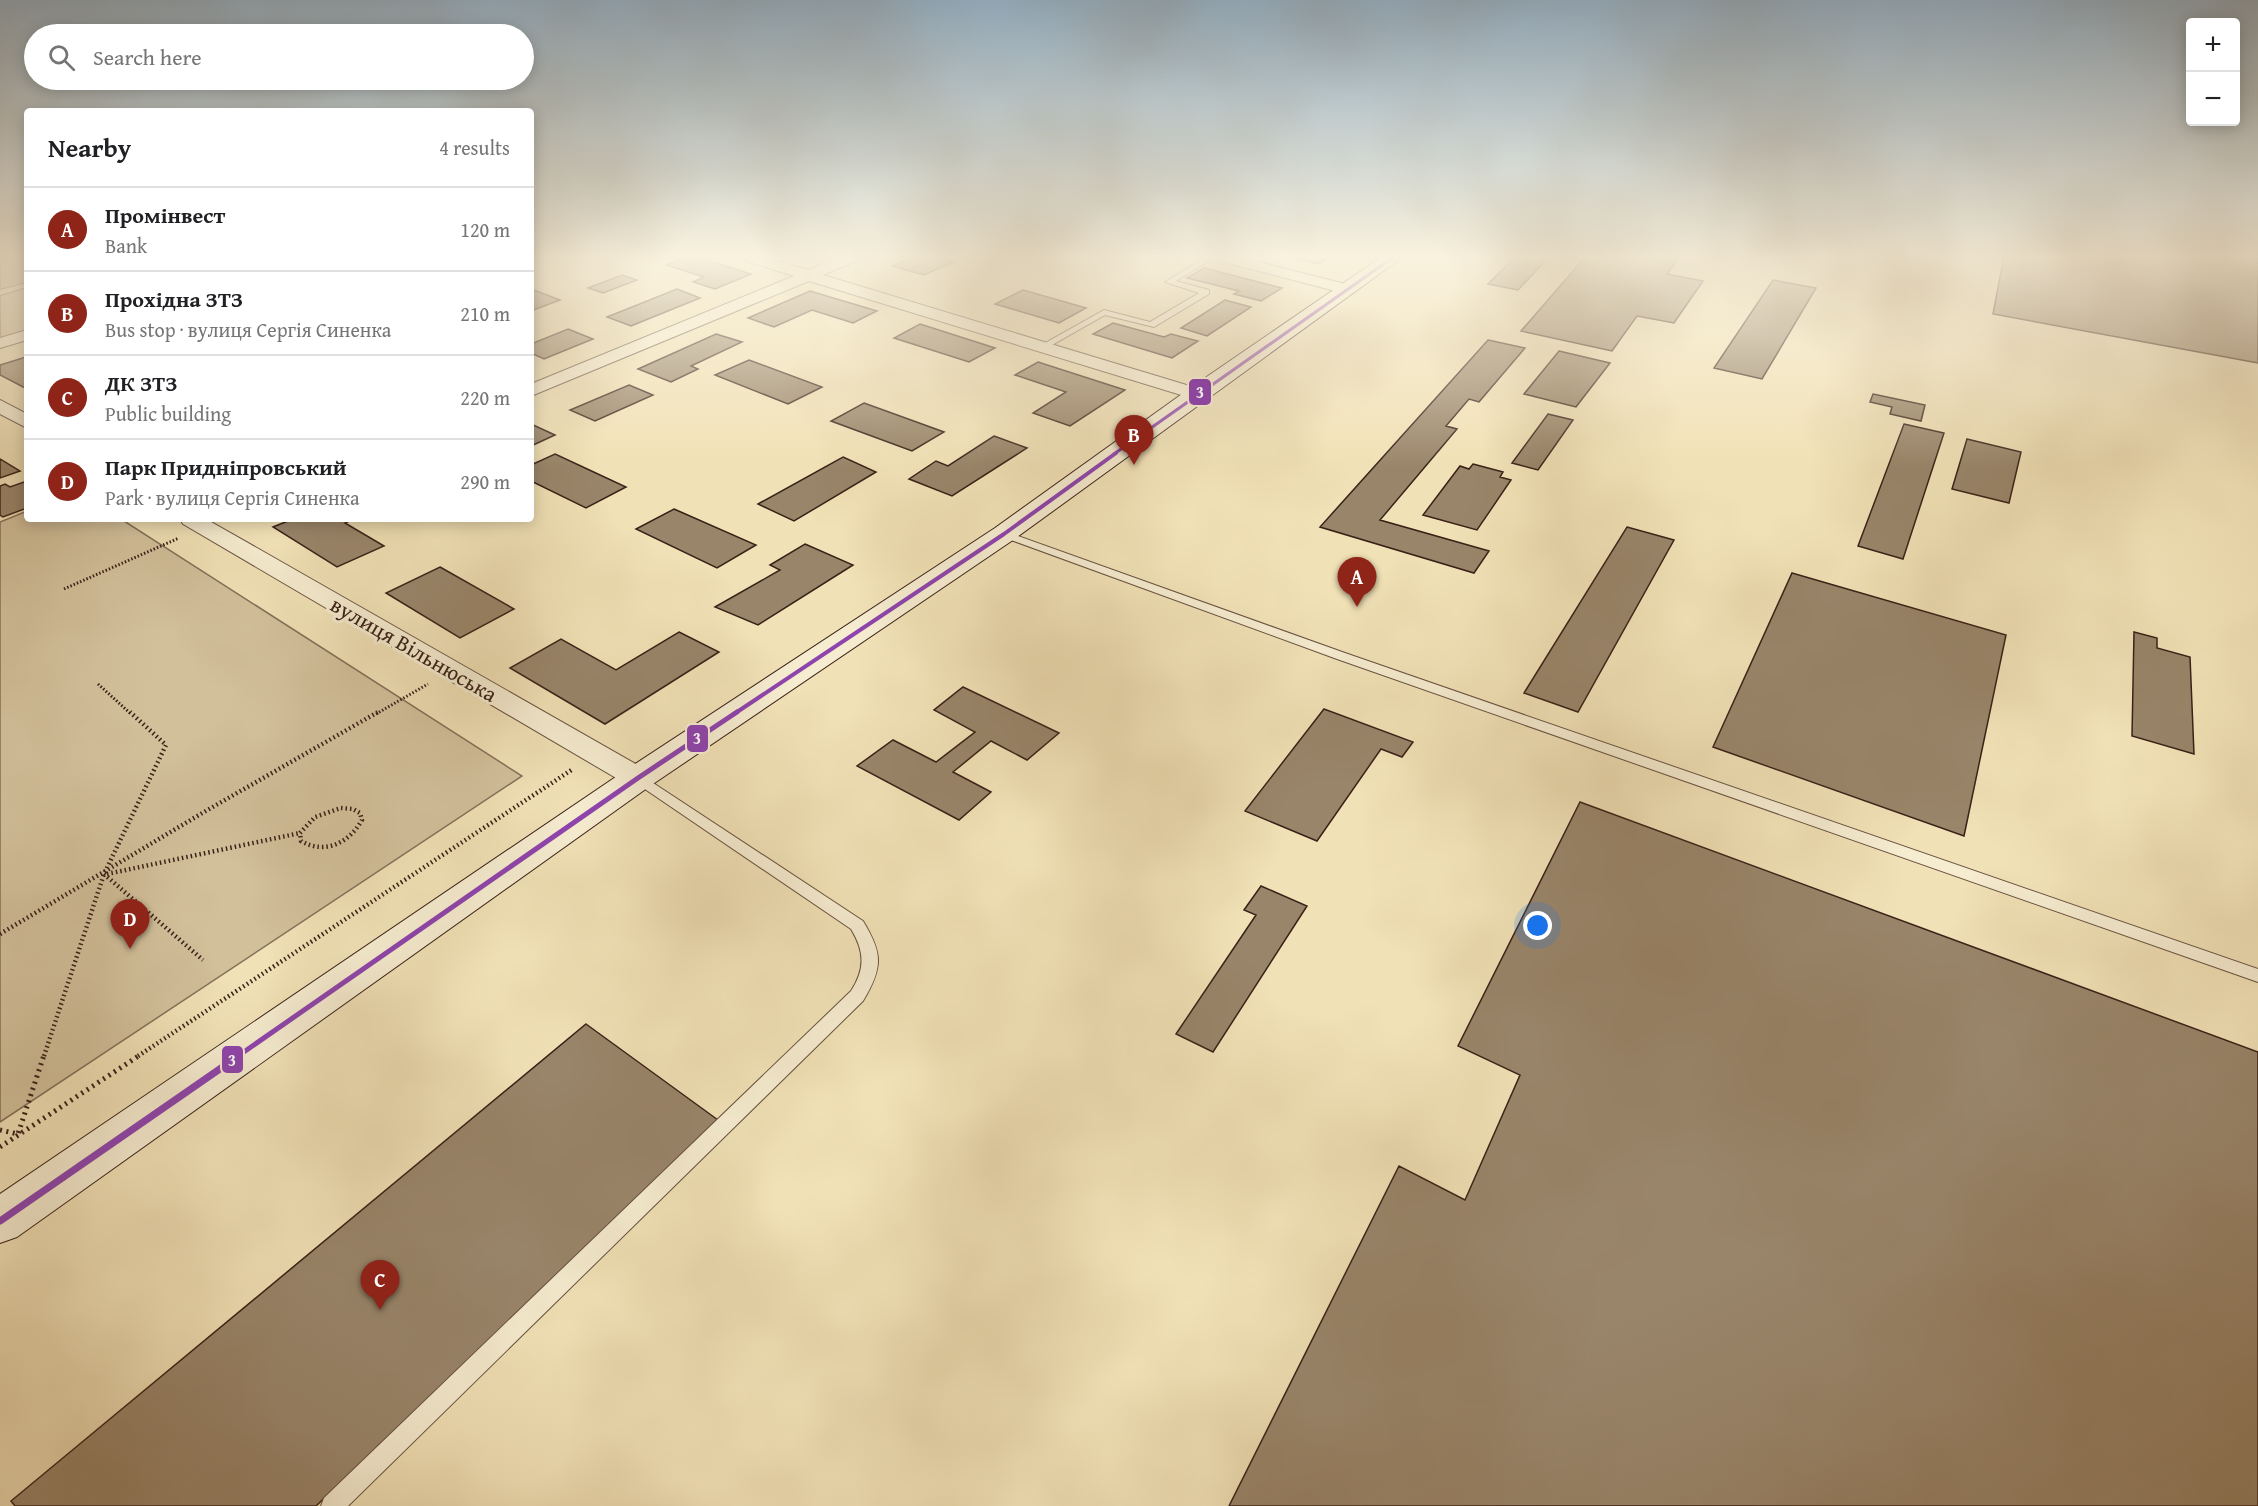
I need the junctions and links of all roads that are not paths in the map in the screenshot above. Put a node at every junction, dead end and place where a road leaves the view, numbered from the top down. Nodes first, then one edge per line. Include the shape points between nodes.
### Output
1 (687, 326) edge
2 (974, 326) edge
3 (1079, 326) edge
4 (1294, 326) edge
5 (24, 336) edge
6 (0, 343) edge
7 (1042, 347) junction
8 (534, 390) edge
9 (1197, 394) junction
10 (0, 406) edge
11 (24, 420) edge
12 (206, 522) edge
13 (1004, 534) junction
14 (638, 778) junction
15 (2258, 976) edge
16 (0, 1221) edge
17 (332, 1506) edge

1 - 8 street
2 - 7 street
3 - 7 lane
4 - 9 street
5 - 6 street
7 - 9 street
9 - 13 street
10 - 11 street
12 - 14 street, вулиця Вільнюська
13 - 14 street
13 - 15 lane via 1341,656
14 - 16 street
14 - 17 lane via 857,925 872,956 870,976 857,996

